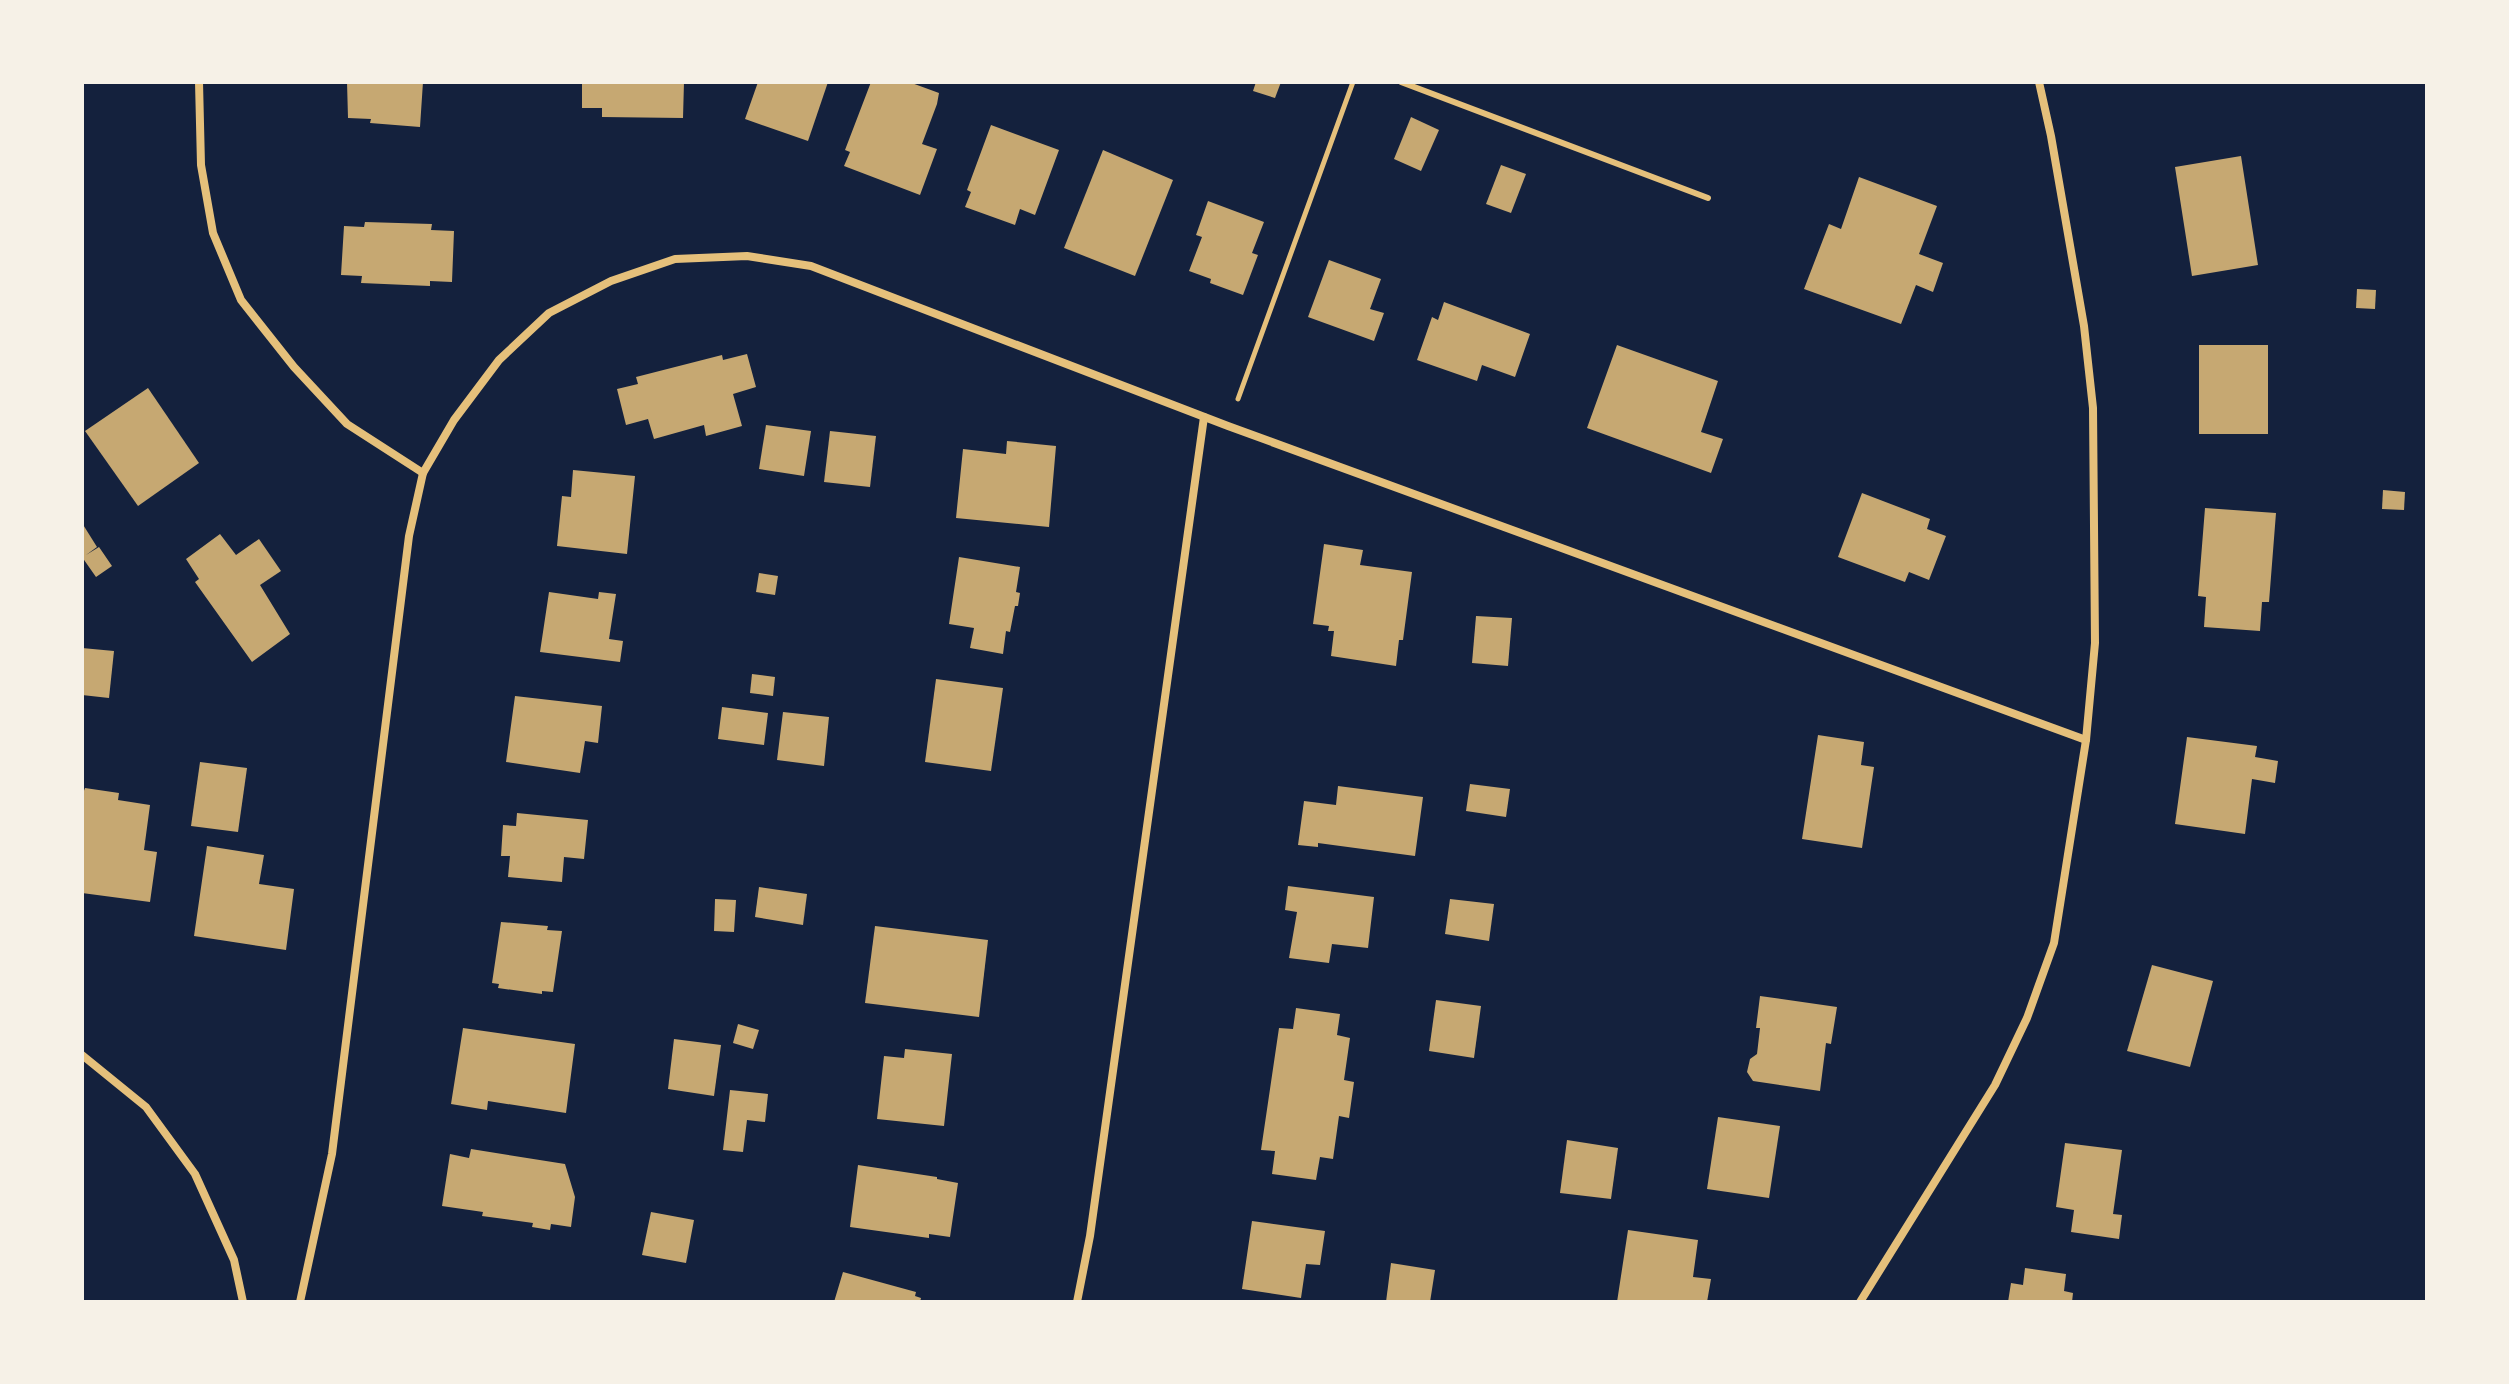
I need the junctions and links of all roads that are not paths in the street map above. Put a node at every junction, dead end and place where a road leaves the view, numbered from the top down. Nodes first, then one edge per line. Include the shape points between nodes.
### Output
1 (199, 82) edge
2 (1401, 82) edge
3 (2039, 82) edge
4 (1708, 198) dead end
5 (1204, 417) junction
6 (423, 473) junction
7 (2086, 740) junction
8 (82, 1055) edge
9 (243, 1302) edge
10 (300, 1302) edge
11 (1077, 1302) edge
12 (1860, 1302) edge

1 - 6 street via 201,165 213,233 241,300 347,424
2 - 4 lane
3 - 7 street via 2084,326 2093,408 2095,643
5 - 6 street via 811,266 747,256 675,259 611,281 549,313 499,360
5 - 7 street
5 - 11 street
6 - 10 street via 409,536 332,1154
7 - 12 street via 2054,943 2027,1018 1995,1085
8 - 9 street via 146,1107 195,1174 234,1260

